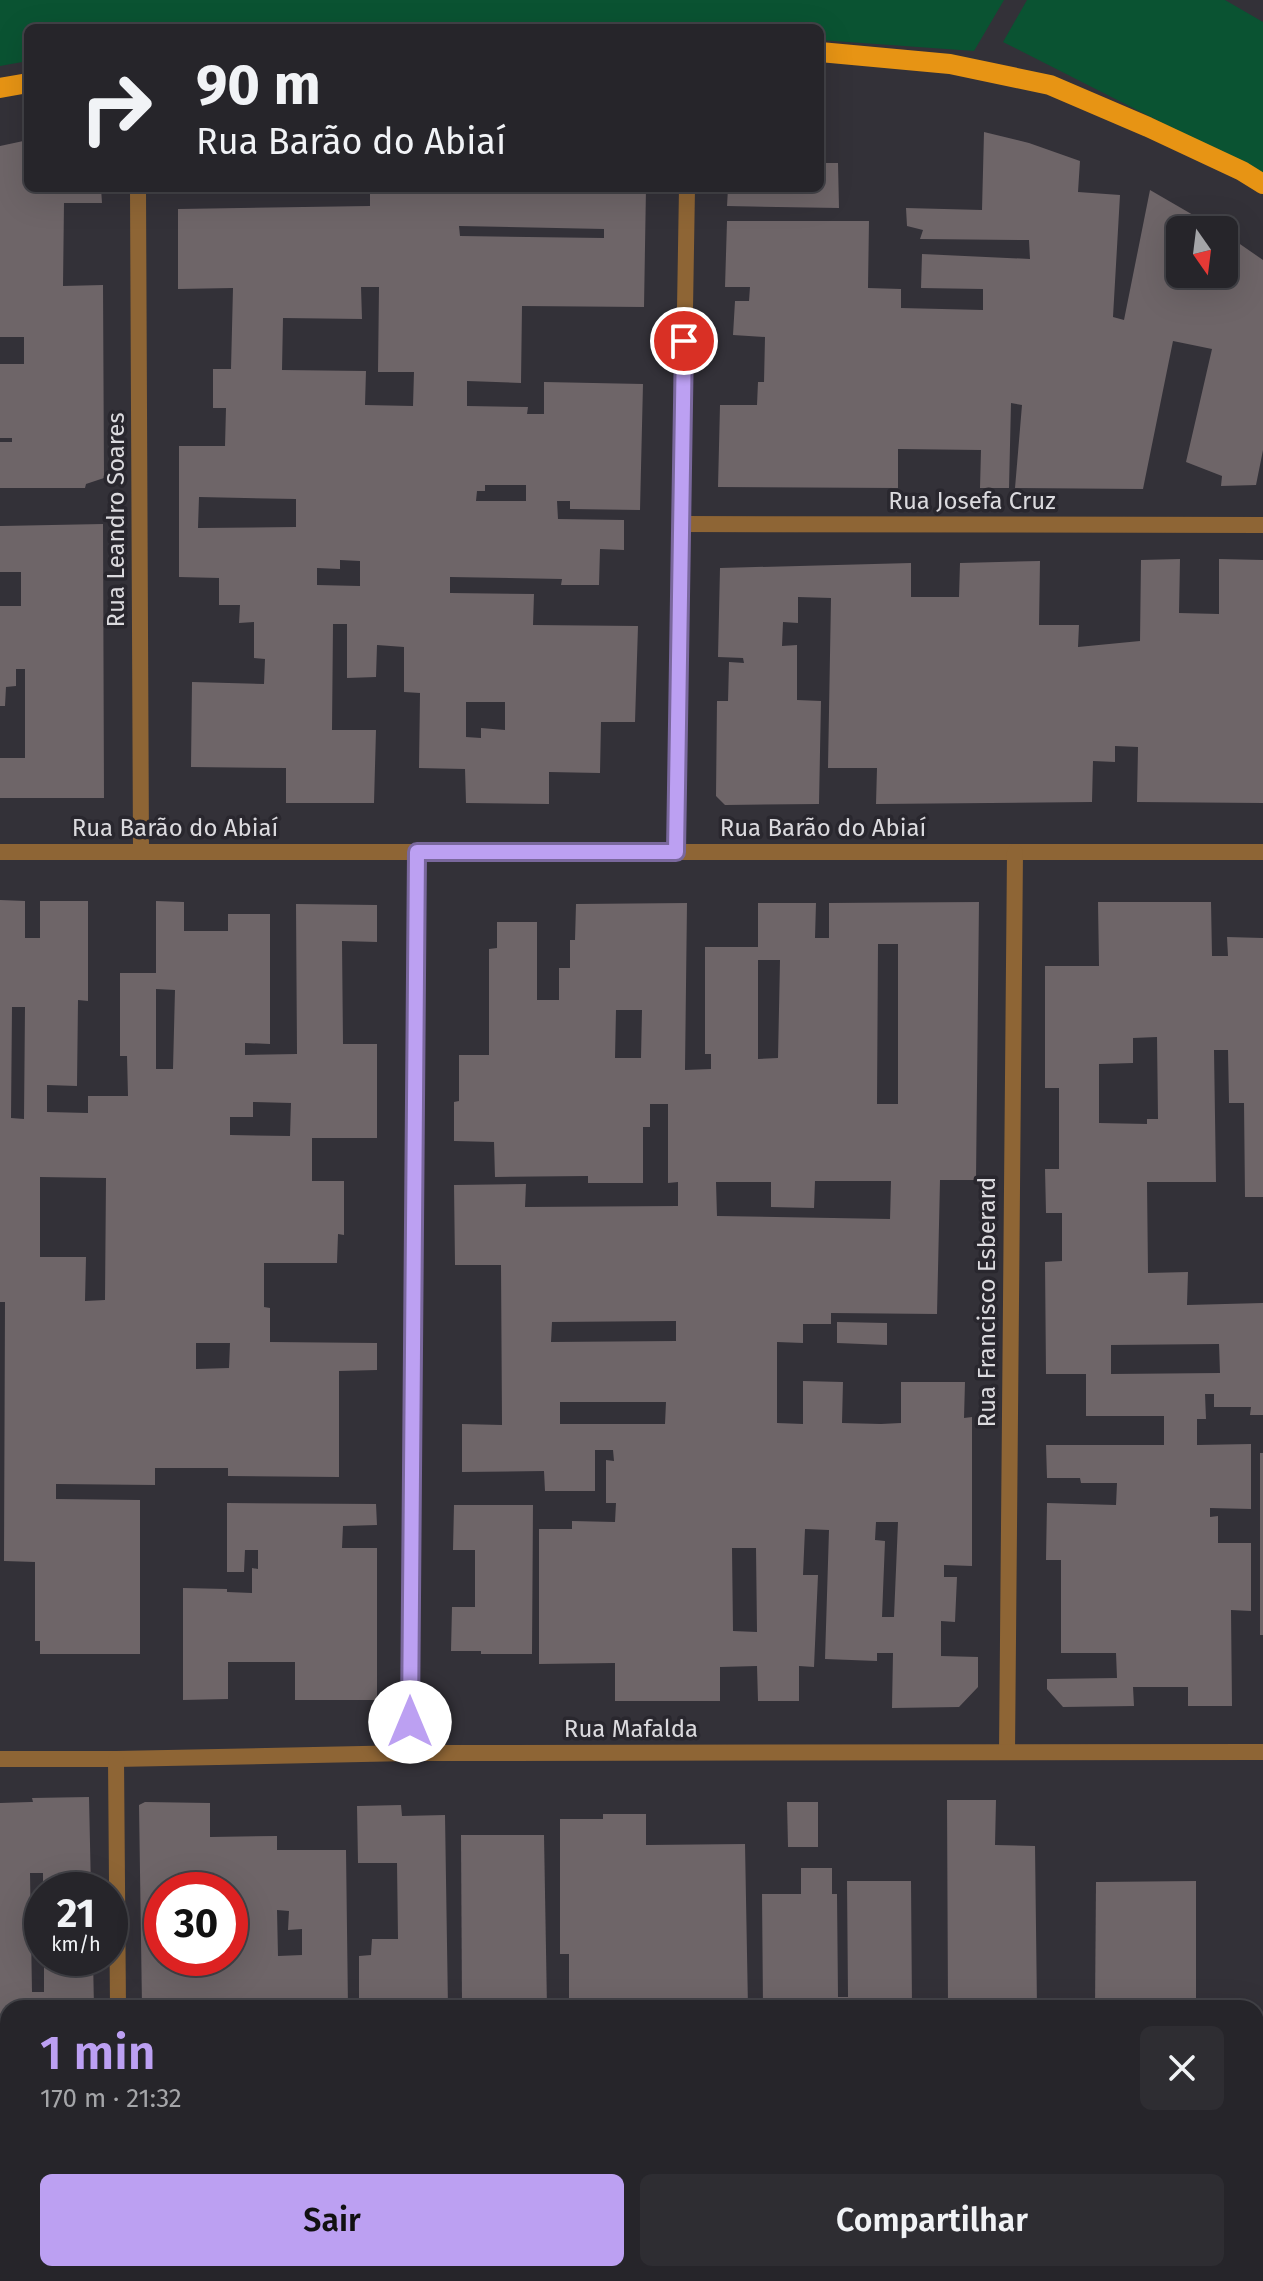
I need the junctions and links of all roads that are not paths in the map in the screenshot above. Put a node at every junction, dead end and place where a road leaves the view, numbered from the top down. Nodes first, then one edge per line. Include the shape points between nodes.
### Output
1 (824, 52) edge
2 (24, 84) edge
3 (0, 88) edge
4 (1263, 184) edge
5 (138, 192) edge
6 (687, 192) edge
7 (682, 524) junction
8 (1263, 525) edge
9 (141, 851) junction
10 (0, 852) edge
11 (417, 852) junction
12 (676, 852) junction
13 (1015, 852) junction
14 (1263, 852) edge
15 (1007, 1752) junction
16 (1263, 1752) edge
17 (410, 1753) junction
18 (0, 1759) edge
19 (116, 1759) junction
20 (118, 2000) edge

1 - 4 main road via 950,64 1050,85
2 - 3 main road
5 - 9 street, Rua Leandro Soares
6 - 7 street
7 - 8 street, Rua Josefa Cruz
7 - 12 street
9 - 10 street, Rua Barão do Abiaí
9 - 11 street, Rua Barão do Abiaí
11 - 12 street, Rua Barão do Abiaí
11 - 17 street
12 - 13 street, Rua Barão do Abiaí
13 - 14 street, Rua Barão do Abiaí
13 - 15 street, Rua Francisco Esberard
15 - 16 street, Rua Mafalda
15 - 17 street, Rua Mafalda
17 - 19 street, Rua Mafalda
18 - 19 street, Rua Mafalda
19 - 20 street

